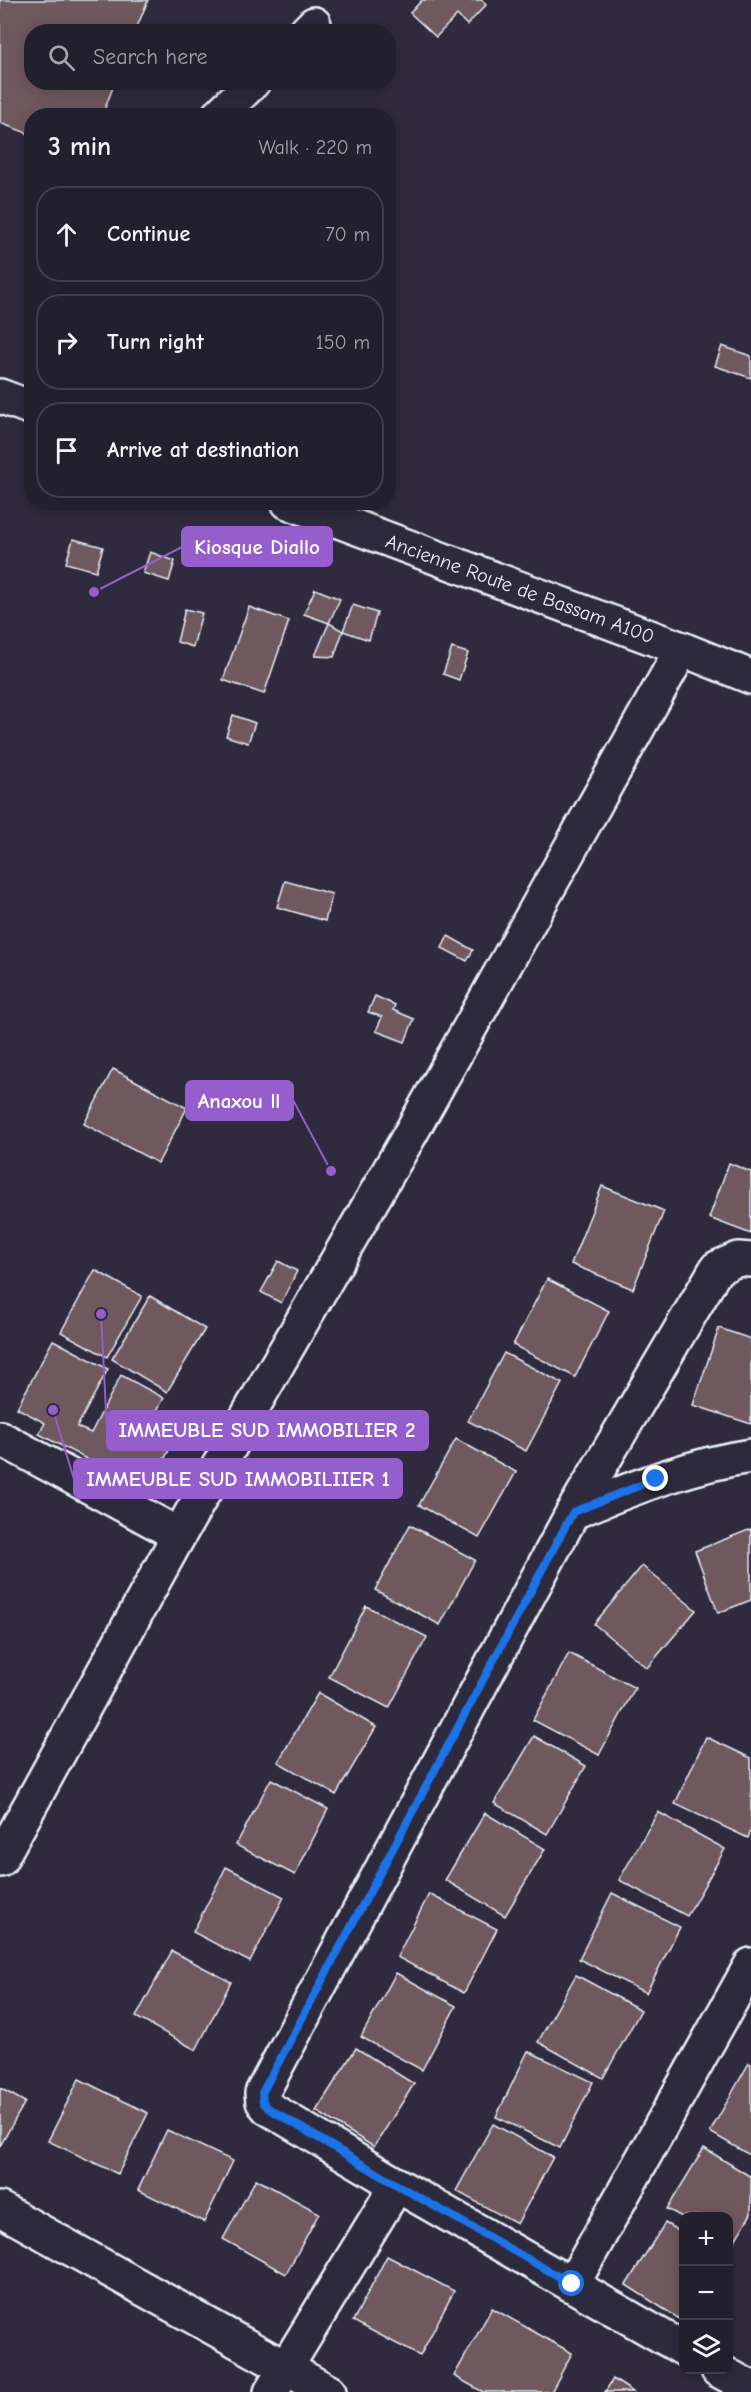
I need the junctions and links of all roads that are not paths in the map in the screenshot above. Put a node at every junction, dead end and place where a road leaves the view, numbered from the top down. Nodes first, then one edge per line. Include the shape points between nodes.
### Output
1 (245, 90) edge
2 (226, 108) edge
3 (309, 510) edge
4 (682, 649) junction
5 (751, 677) edge
6 (751, 1260) edge
7 (0, 1438) edge
8 (751, 1456) edge
9 (573, 1512) junction
10 (179, 1535) junction
11 (0, 1860) edge
12 (751, 1965) edge
13 (397, 2185) junction
14 (0, 2209) edge
15 (572, 2284) junction
16 (679, 2346) edge
17 (279, 2379) edge
18 (329, 2392) edge

1 - 2 street
3 - 4 street, Ancienne Route de Bassam A100
4 - 5 street, Ancienne Route de Bassam A100
4 - 10 street via 412,1131
6 - 9 street via 738,1259 717,1268
7 - 10 street
8 - 9 street via 656,1479
9 - 13 street via 262,2093 268,2108
10 - 11 street
12 - 15 street
13 - 15 street
13 - 17 street
14 - 17 street
15 - 16 street
17 - 18 street

